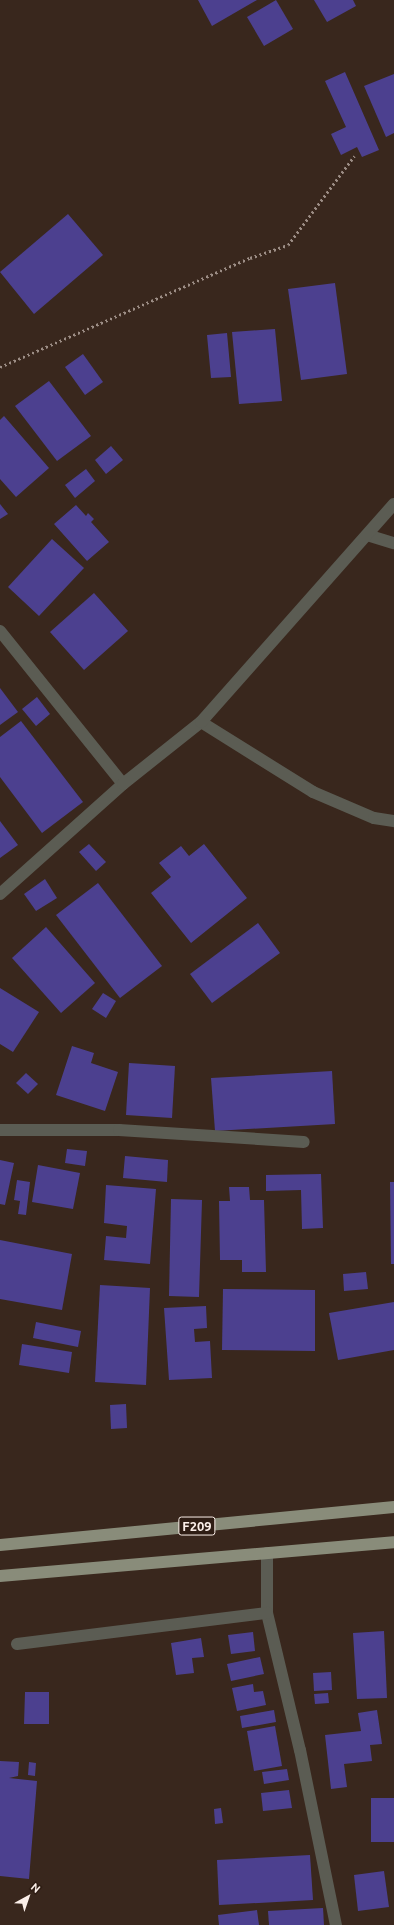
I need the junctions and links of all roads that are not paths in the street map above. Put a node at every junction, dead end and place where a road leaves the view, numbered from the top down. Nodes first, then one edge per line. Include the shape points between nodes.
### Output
1 (394, 504) edge
2 (368, 536) junction
3 (394, 543) edge
4 (0, 631) edge
5 (201, 722) junction
6 (123, 784) junction
7 (394, 821) edge
8 (0, 894) edge
9 (0, 1130) edge
10 (304, 1142) dead end
11 (394, 1507) edge
12 (394, 1542) edge
13 (0, 1545) edge
14 (267, 1553) junction
15 (0, 1576) edge
16 (267, 1613) junction
17 (17, 1644) dead end
18 (336, 1925) edge

1 - 2 street
2 - 3 street
2 - 5 street
4 - 6 street
5 - 6 street
5 - 7 street via 313,792 374,818
6 - 8 street
9 - 10 street via 119,1130
11 - 13 main road, F209
12 - 14 main road, F209
14 - 15 main road, F209
14 - 16 street
16 - 17 street
16 - 18 street via 300,1750

